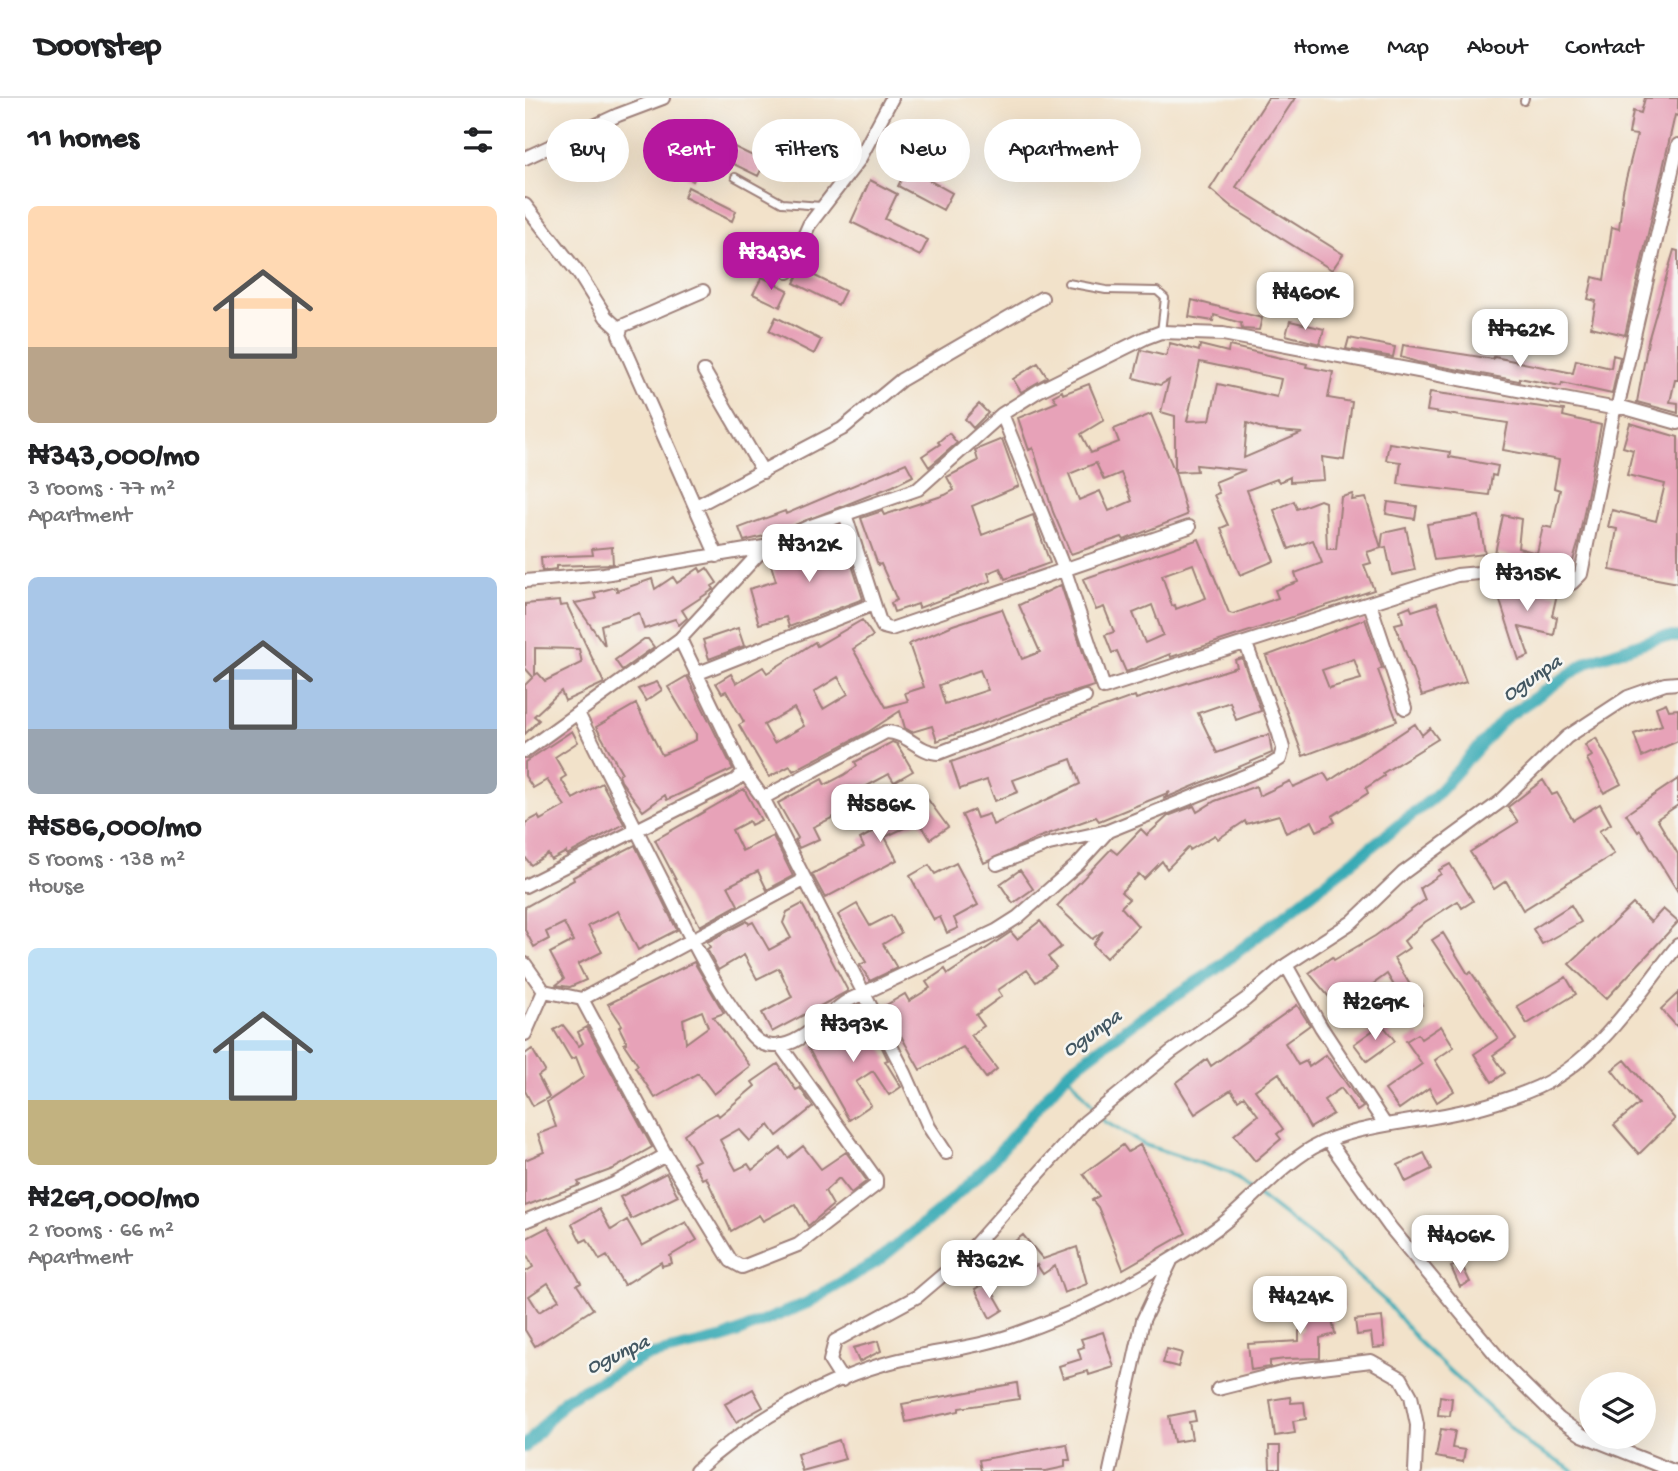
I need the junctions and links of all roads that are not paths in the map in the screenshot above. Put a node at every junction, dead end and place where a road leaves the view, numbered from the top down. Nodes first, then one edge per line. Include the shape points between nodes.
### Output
1 (663, 98) edge
2 (893, 98) edge
3 (1678, 145) edge
4 (525, 158) edge
5 (738, 179) edge
6 (525, 205) edge
7 (822, 206) junction
8 (788, 272) dead end
9 (1067, 283) dead end
10 (703, 291) dead end
11 (1042, 298) dead end
12 (619, 329) junction
13 (1161, 332) junction
14 (704, 371) dead end
15 (1616, 408) junction
16 (1002, 414) junction
17 (1678, 423) edge
18 (763, 472) junction
19 (696, 506) junction
20 (845, 514) junction
21 (1189, 527) dead end
22 (765, 547) junction
23 (717, 555) junction
24 (1065, 570) junction
25 (525, 581) edge
26 (874, 604) junction
27 (1370, 604) junction
28 (680, 639) junction
29 (1246, 644) junction
30 (696, 674) junction
31 (1678, 683) edge
32 (1085, 697) dead end
33 (1405, 708) dead end
34 (578, 713) junction
35 (525, 751) edge
36 (744, 772) junction
37 (762, 798) junction
38 (636, 828) junction
39 (1108, 831) junction
40 (997, 863) dead end
41 (804, 880) junction
42 (525, 886) edge
43 (692, 941) junction
44 (1678, 945) edge
45 (525, 964) edge
46 (1286, 965) junction
47 (544, 991) junction
48 (863, 995) junction
49 (582, 999) junction
50 (525, 1034) edge
51 (780, 1045) junction
52 (1384, 1123) junction
53 (1329, 1142) junction
54 (946, 1153) dead end
55 (666, 1155) junction
56 (525, 1221) edge
57 (1171, 1261) junction
58 (842, 1380) junction
59 (1218, 1389) dead end
60 (696, 1471) edge
61 (1110, 1471) edge
62 (1415, 1471) edge
63 (1673, 1471) edge

1 - 4 street
2 - 7 street via 859,160
3 - 15 street
5 - 7 lane via 782,203
6 - 12 street
7 - 8 street
9 - 13 lane via 1157,291 1165,298
10 - 12 street
11 - 18 street via 901,380 842,429
12 - 19 street
13 - 15 street via 1223,334 1284,344
13 - 16 street
14 - 18 street
15 - 17 street
15 - 27 street via 1577,580 1481,571
16 - 20 street via 929,482
16 - 24 street
18 - 19 street
19 - 23 street
20 - 22 street
20 - 26 street
21 - 24 street
22 - 23 street
22 - 28 street
23 - 25 street via 604,574
24 - 26 street via 891,629 883,627
24 - 29 street via 1104,688
26 - 30 street
27 - 29 street
27 - 33 street
28 - 30 street
28 - 34 street
29 - 39 street via 1279,734 1280,759
30 - 36 street
31 - 46 street via 1628,697 1593,718 1487,812 1403,873 1352,922
32 - 37 street via 939,753 887,732
34 - 35 street
34 - 38 street
36 - 37 street
36 - 38 street
37 - 41 street
38 - 42 street
38 - 43 street
39 - 40 street via 1049,844
39 - 48 street via 1018,917
41 - 43 street
41 - 48 street
43 - 49 street
43 - 51 street via 745,1028 763,1044
44 - 52 street via 1599,1040 1539,1086 1484,1105
45 - 47 street
46 - 52 street
46 - 58 street via 1086,1122 964,1256 918,1296 835,1340 830,1361
47 - 49 street
47 - 50 street
48 - 51 street via 831,1011 811,1032
48 - 54 street
49 - 55 street
51 - 55 street via 876,1179 872,1190 798,1245 742,1267 731,1261
52 - 53 street
53 - 57 street via 1313,1147
53 - 63 street via 1390,1227 1456,1307 1507,1368 1559,1419 1582,1436
55 - 56 street via 614,1184
57 - 58 street via 1018,1333 895,1361
57 - 61 street via 1143,1320
58 - 60 street via 772,1415
59 - 62 street via 1289,1371 1371,1361 1401,1378 1411,1396 1417,1425

